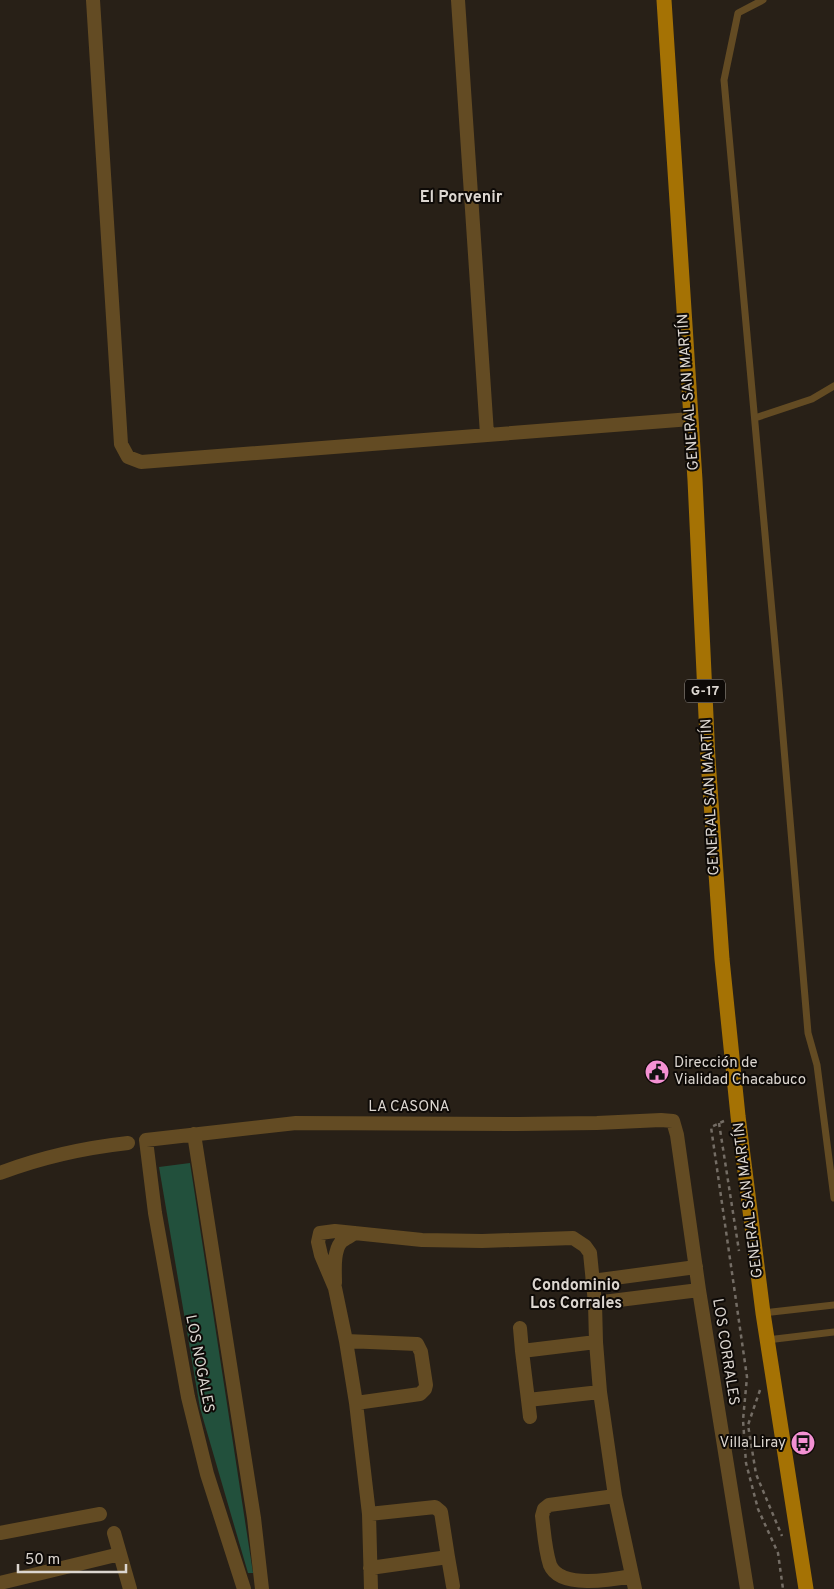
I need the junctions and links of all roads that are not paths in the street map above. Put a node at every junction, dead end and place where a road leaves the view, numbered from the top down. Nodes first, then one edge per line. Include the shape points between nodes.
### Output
1 (94, 0) edge
2 (458, 0) edge
3 (664, 0) edge
4 (763, 0) edge
5 (834, 386) edge
6 (755, 418) junction
7 (691, 419) junction
8 (487, 434) junction
9 (673, 1121) joint
10 (194, 1134) junction
11 (146, 1140) joint
12 (128, 1143) dead end
13 (0, 1173) edge
14 (834, 1198) edge
15 (355, 1233) junction
16 (696, 1267) junction
17 (592, 1281) junction
18 (335, 1288) junction
19 (699, 1290) junction
20 (595, 1303) junction
21 (834, 1305) edge
22 (762, 1313) junction
23 (520, 1328) dead end
24 (834, 1332) edge
25 (767, 1340) junction
26 (346, 1341) junction
27 (596, 1342) junction
28 (522, 1351) junction
29 (600, 1392) junction
30 (528, 1400) junction
31 (356, 1403) junction
32 (530, 1417) dead end
33 (615, 1496) junction
34 (100, 1514) dead end
35 (369, 1514) junction
36 (0, 1533) edge
37 (114, 1533) dead end
38 (120, 1554) junction
39 (448, 1556) junction
40 (370, 1568) junction
41 (633, 1582) edge
42 (0, 1583) edge
43 (453, 1586) dead end
44 (130, 1589) edge
45 (244, 1589) edge
46 (262, 1589) edge
47 (371, 1589) edge
48 (747, 1589) edge
49 (806, 1589) edge

1 - 8 street via 121,444 125,454 141,462
2 - 8 street
3 - 7 main road, GENERAL SAN MARTÍN / G-17
4 - 6 lane via 738,13 724,80
5 - 6 lane via 803,402
6 - 14 lane via 808,1033 817,1065
7 - 8 street
7 - 22 main road, GENERAL SAN MARTÍN / G-17 via 711,821 738,1116
9 - 10 street, LA CASONA via 296,1123
9 - 16 street, LOS CORRALES
10 - 11 street, LA CASONA
10 - 46 street, LOS NOGALES via 254,1518
11 - 45 street, LOS NOGALES via 155,1213 190,1406 207,1474
12 - 13 street via 62,1153
15 - 17 street via 422,1240 573,1238 590,1253
15 - 18 street via 341,1242 337,1251
15 - 18 street via 320,1232 321,1255
16 - 17 street
16 - 19 street, LOS CORRALES
17 - 20 street
18 - 26 street
19 - 20 street
19 - 48 street, LOS CORRALES
20 - 27 street
21 - 22 lane
22 - 25 main road, GENERAL SAN MARTÍN / G-17
23 - 28 street
24 - 25 lane
25 - 49 main road, GENERAL SAN MARTÍN / G-17
26 - 31 street
26 - 31 street via 417,1344 421,1352 426,1385 420,1394
27 - 28 street
27 - 29 street
28 - 30 street
29 - 30 street
29 - 33 street
30 - 32 street
31 - 35 street
33 - 41 street
33 - 41 street via 549,1505 544,1509 542,1516 551,1566 564,1579 578,1583
34 - 36 street
35 - 39 street via 439,1509
35 - 40 street
37 - 38 street
38 - 42 street
38 - 44 street
39 - 40 street
39 - 43 street
40 - 47 street

